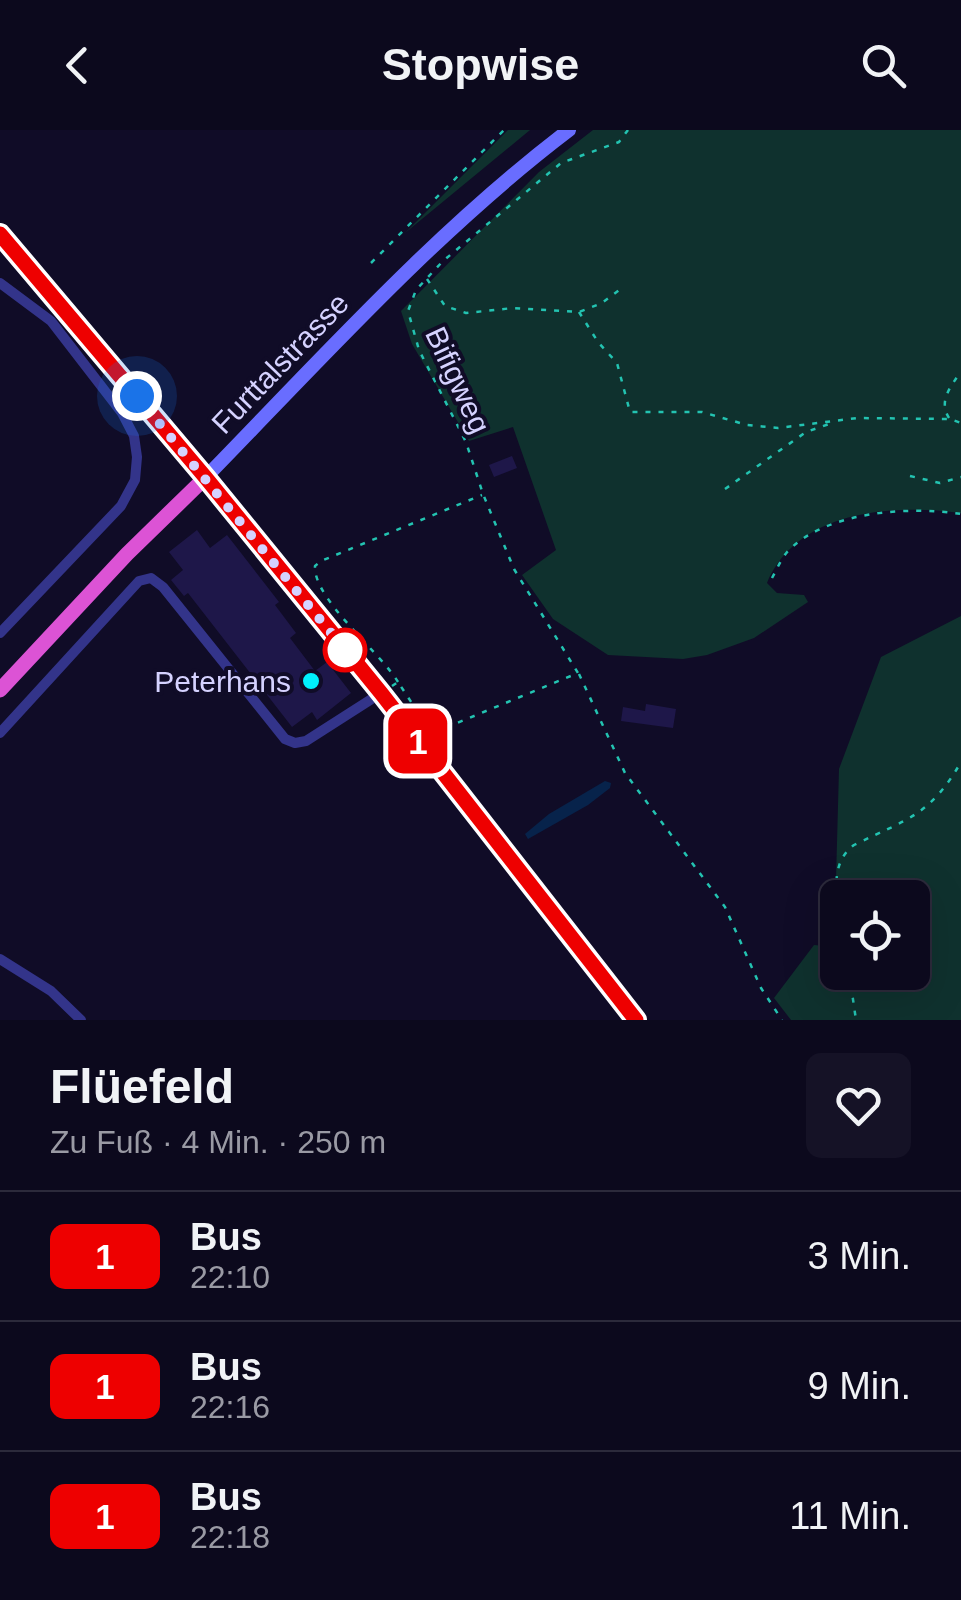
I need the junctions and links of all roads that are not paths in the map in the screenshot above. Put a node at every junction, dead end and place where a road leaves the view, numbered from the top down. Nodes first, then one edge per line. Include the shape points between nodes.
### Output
1 (568, 130) edge
2 (0, 234) edge
3 (0, 284) edge
4 (206, 478) junction
5 (0, 633) edge
6 (0, 690) edge
7 (381, 693) junction
8 (0, 733) edge
9 (0, 960) edge
10 (81, 1020) edge
11 (636, 1020) edge

1 - 4 main road, Furttalstrasse via 446,236
2 - 4 main road
3 - 5 street via 51,321 122,413 138,456 121,506
4 - 6 highway, Furttalstrasse
4 - 7 main road
7 - 8 street via 306,740 285,739 150,578 139,581
7 - 11 main road
9 - 10 street via 51,991

